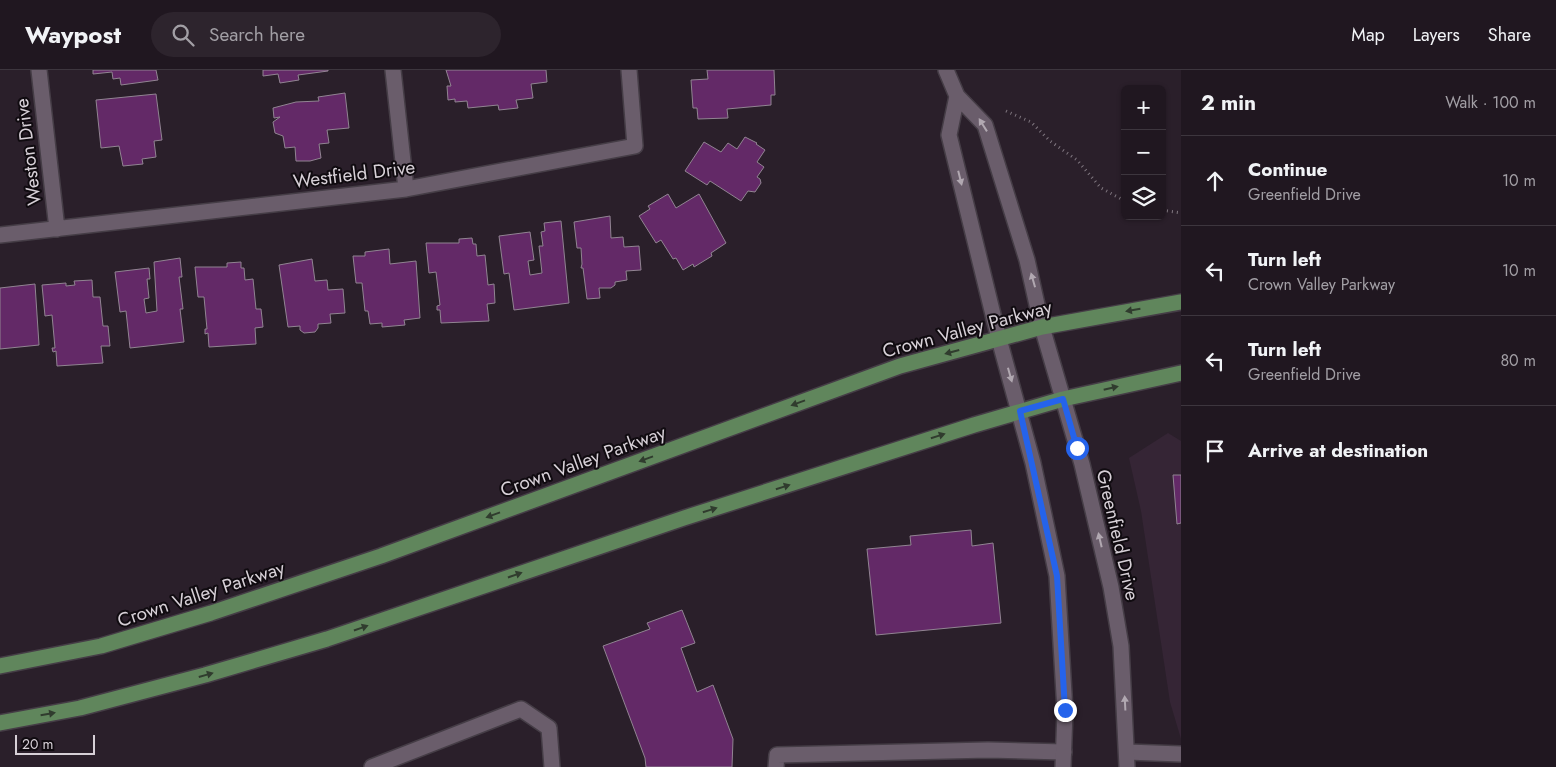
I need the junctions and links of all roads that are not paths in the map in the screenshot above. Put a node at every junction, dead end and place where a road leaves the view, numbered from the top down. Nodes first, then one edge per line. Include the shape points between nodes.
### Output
1 (39, 70) edge
2 (393, 70) edge
3 (629, 70) edge
4 (946, 70) edge
5 (957, 96) junction
6 (406, 189) junction
7 (58, 229) junction
8 (0, 235) edge
9 (1181, 302) edge
10 (1042, 327) junction
11 (999, 339) junction
12 (1181, 373) edge
13 (1063, 399) junction
14 (1020, 411) junction
15 (0, 666) edge
16 (0, 723) edge
17 (1127, 752) junction
18 (1181, 754) edge
19 (1064, 760) edge
20 (372, 767) edge
21 (552, 767) edge
22 (776, 767) edge
23 (1127, 767) edge

1 - 7 street, Weston Drive
2 - 6 street
3 - 6 street, Westfield Drive via 635,146
4 - 5 street, Greenfield Drive
10 -> 5 street, Greenfield Drive via 1036,290 985,125
5 -> 11 street via 949,135
6 - 7 street, Westfield Drive
7 - 8 street, Westfield Drive
9 -> 10 main road, Crown Valley Parkway
10 - 11 main road, Crown Valley Parkway
10 - 13 street, Greenfield Drive
11 -> 14 street
11 -> 15 main road, Crown Valley Parkway via 900,366 381,556 211,613 101,646
13 -> 12 main road
13 - 14 main road
17 -> 13 street, Greenfield Drive via 1121,646 1111,587
16 -> 14 main road via 80,708 205,676 326,639 684,518
14 - 19 street via 1057,576 1065,710
17 - 18 street
17 - 23 street, Greenfield Drive
19 - 22 street via 988,750 777,755
20 - 21 street via 521,709 549,728

